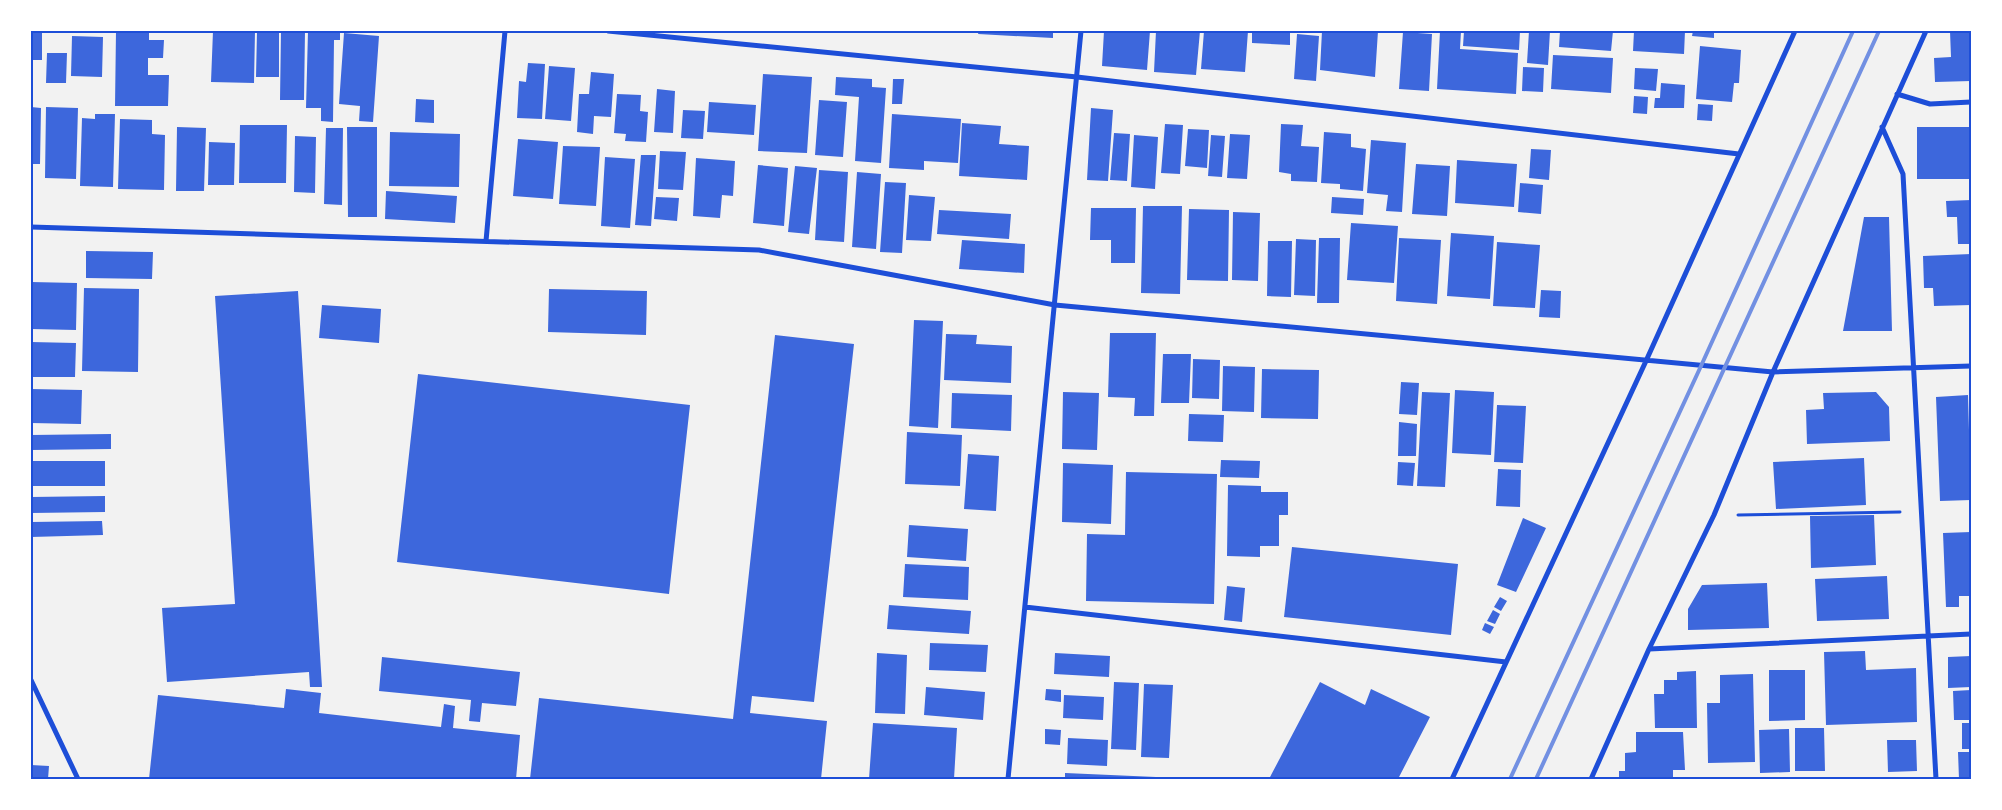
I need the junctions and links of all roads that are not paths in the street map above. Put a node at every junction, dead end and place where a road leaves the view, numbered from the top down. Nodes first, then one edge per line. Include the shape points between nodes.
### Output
1 (506, 31) edge
2 (608, 31) edge
3 (1081, 31) edge
4 (1795, 31) edge
5 (1926, 31) edge
6 (1077, 78) junction
7 (1897, 94) junction
8 (1971, 102) edge
9 (1882, 126) junction
10 (1739, 154) junction
11 (31, 228) edge
12 (486, 241) junction
13 (1055, 304) junction
14 (1646, 361) junction
15 (1971, 366) edge
16 (1915, 369) junction
17 (1773, 372) junction
18 (1025, 608) junction
19 (1971, 634) edge
20 (1929, 636) junction
21 (1649, 649) junction
22 (1506, 662) junction
23 (31, 680) edge
24 (78, 779) edge
25 (1008, 779) edge
26 (1452, 779) edge
27 (1591, 779) edge
28 (1936, 779) edge

1 - 12 street
2 - 6 street
3 - 6 street
4 - 10 street
5 - 7 street
6 - 10 street
6 - 13 street
7 - 8 street via 1930,104
7 - 9 street
9 - 16 street via 1903,174
9 - 17 street
10 - 14 street
11 - 12 street
12 - 13 street via 759,250
13 - 14 street
13 - 18 street
14 - 17 street
14 - 22 street
15 - 16 street
16 - 17 street
16 - 20 street
17 - 21 street via 1714,515
18 - 22 street
18 - 25 street
19 - 20 street
20 - 21 street
20 - 28 street
21 - 27 street
22 - 26 street
23 - 24 street

